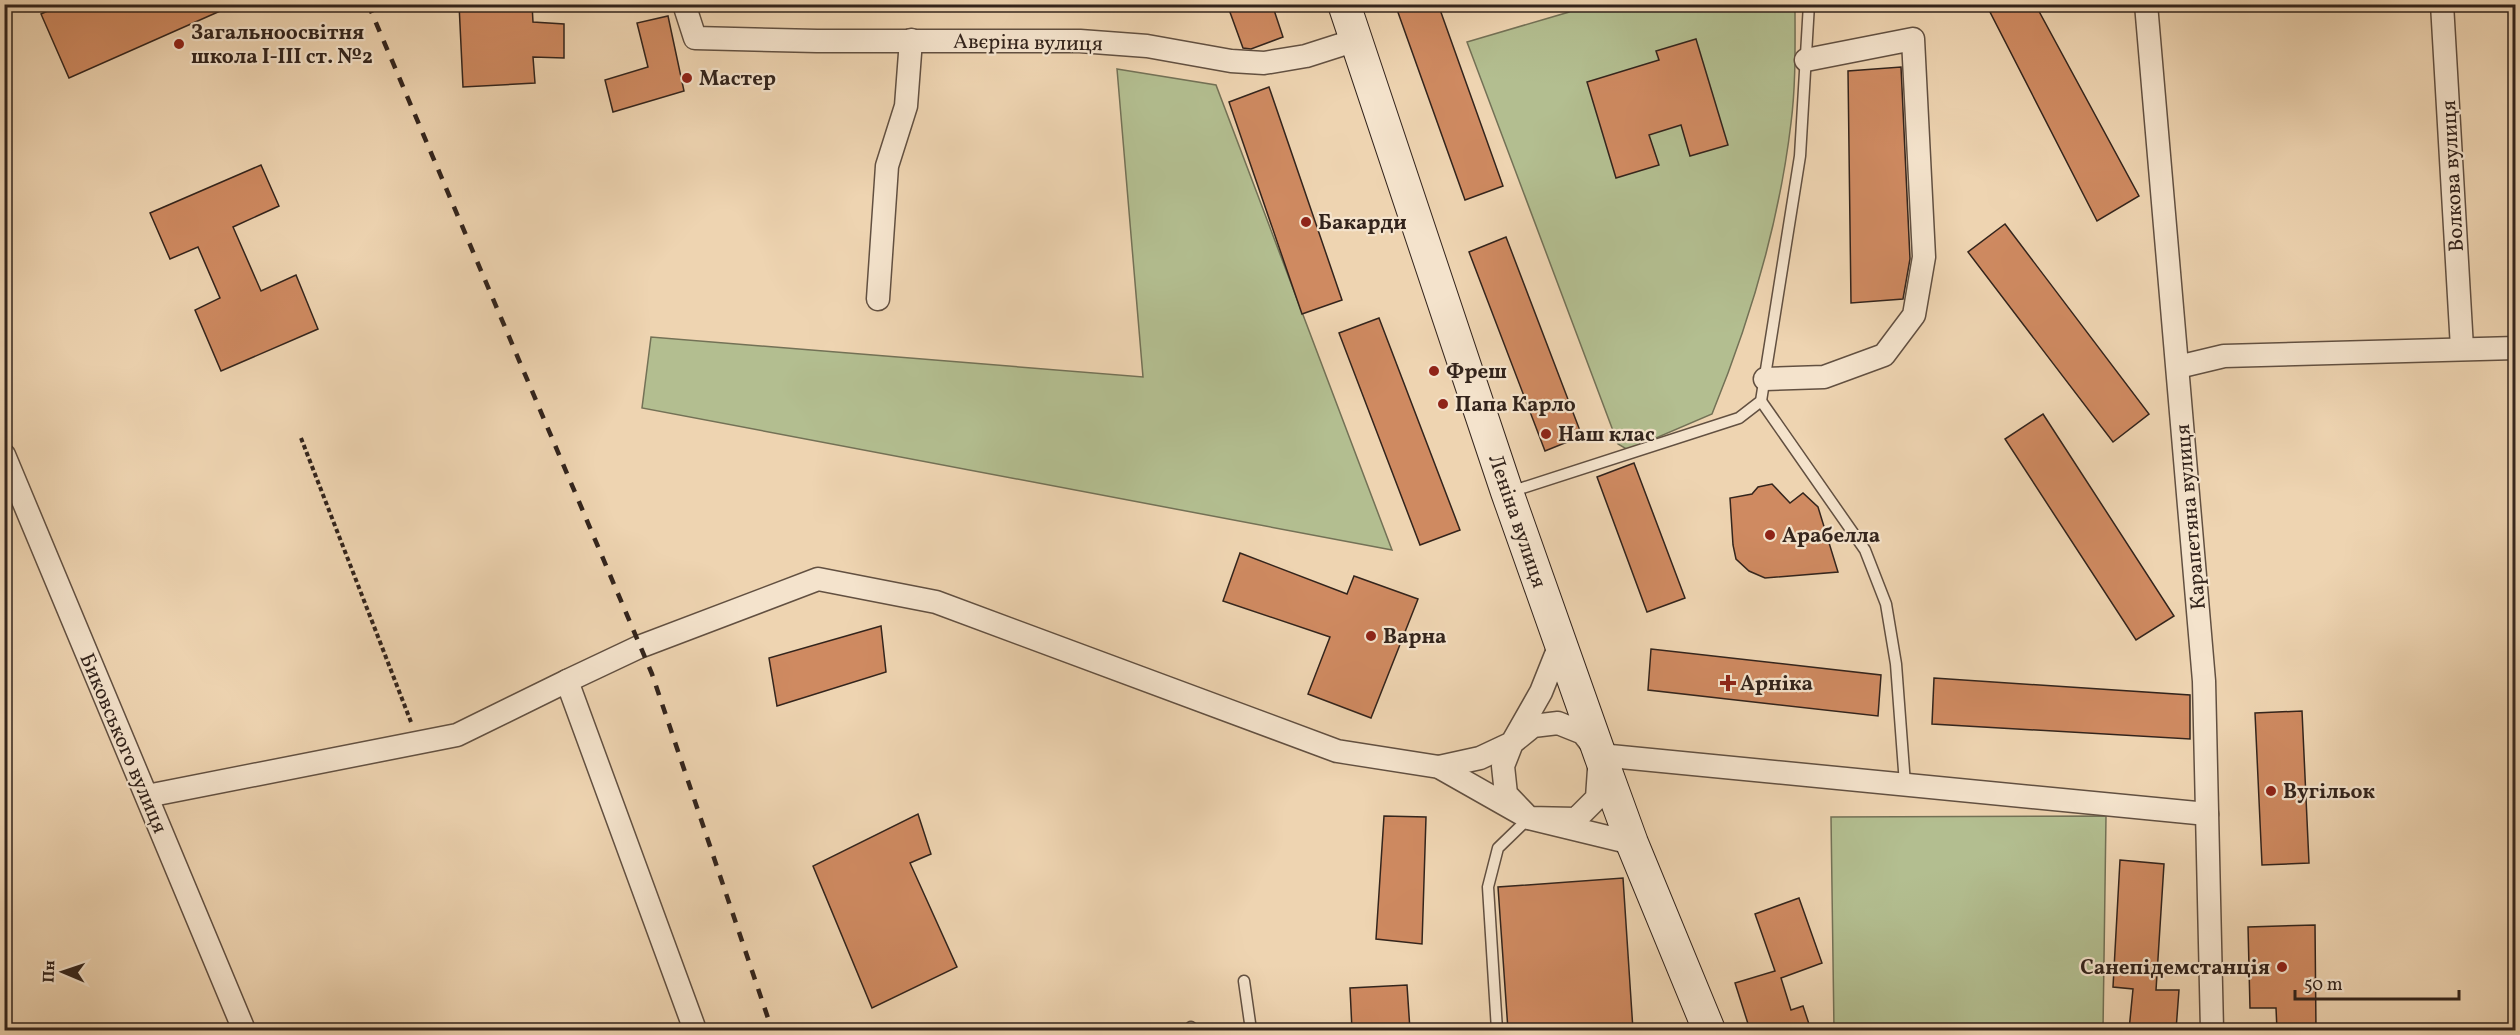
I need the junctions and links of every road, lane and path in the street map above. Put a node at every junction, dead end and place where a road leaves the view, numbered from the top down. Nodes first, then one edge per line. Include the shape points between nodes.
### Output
1 (684, 4) edge
2 (1344, 4) edge
3 (1809, 4) edge
4 (2146, 4) edge
5 (2442, 4) edge
6 (911, 40) junction
7 (1356, 40) junction
8 (1806, 60) junction
9 (878, 299) dead end
10 (2463, 348) junction
11 (2516, 348) edge
12 (2178, 367) junction
13 (1766, 379) junction
14 (1761, 401) junction
15 (301, 438) dead end
16 (4, 455) edge
17 (1507, 492) junction
18 (1561, 642) junction
19 (567, 681) junction
20 (419, 743) junction
21 (1512, 743) junction
22 (1600, 755) junction
23 (1439, 767) junction
24 (1905, 784) junction
25 (147, 796) junction
26 (2207, 814) junction
27 (1529, 818) junction
28 (1632, 843) junction
29 (1244, 981) dead end
30 (244, 1030) edge
31 (695, 1030) edge
32 (1251, 1030) edge
33 (1497, 1030) edge
34 (1709, 1030) edge
35 (2212, 1030) edge

1 - 6 street, Авєріна вулиця via 695,38
2 - 7 main road, Леніна вулиця
3 - 8 lane
4 - 12 street, Карапетяна вулиця
5 - 10 street, Волкова вулиця
6 - 7 street, Авєріна вулиця via 1080,41 1264,63 1306,56
6 - 9 street via 906,106 887,166
7 - 17 main road, Леніна вулиця
8 - 13 lane via 1800,156
8 - 13 street via 1914,39 1924,257 1914,315 1884,355 1824,377
10 - 11 street
10 - 12 street via 2224,356
12 - 26 street, Карапетяна вулиця via 2204,681
13 - 14 lane
14 - 17 lane via 1739,418
14 - 24 lane via 1865,550 1887,604
15 - 20 path
16 - 25 street, Биковського вулиця
17 - 18 main road, Леніна вулиця
18 - 21 street via 1541,692
18 - 22 main road, Леніна вулиця
19 - 20 street via 457,735
19 - 23 street via 639,646 818,579 936,602 1337,751
19 - 31 street
20 - 25 street
21 - 22 street via 1533,726 1558,723 1583,733
21 - 23 street via 1480,758
21 - 27 street via 1503,766 1506,794
22 - 24 street
22 - 27 street via 1597,798 1576,819
22 - 28 main road, Леніна вулиця
23 - 27 street
24 - 26 street
25 - 30 street, Биковського вулиця
26 - 35 street, Карапетяна вулиця
27 - 28 street
27 - 33 lane via 1498,848 1488,887
28 - 34 main road, Леніна вулиця
29 - 32 lane

